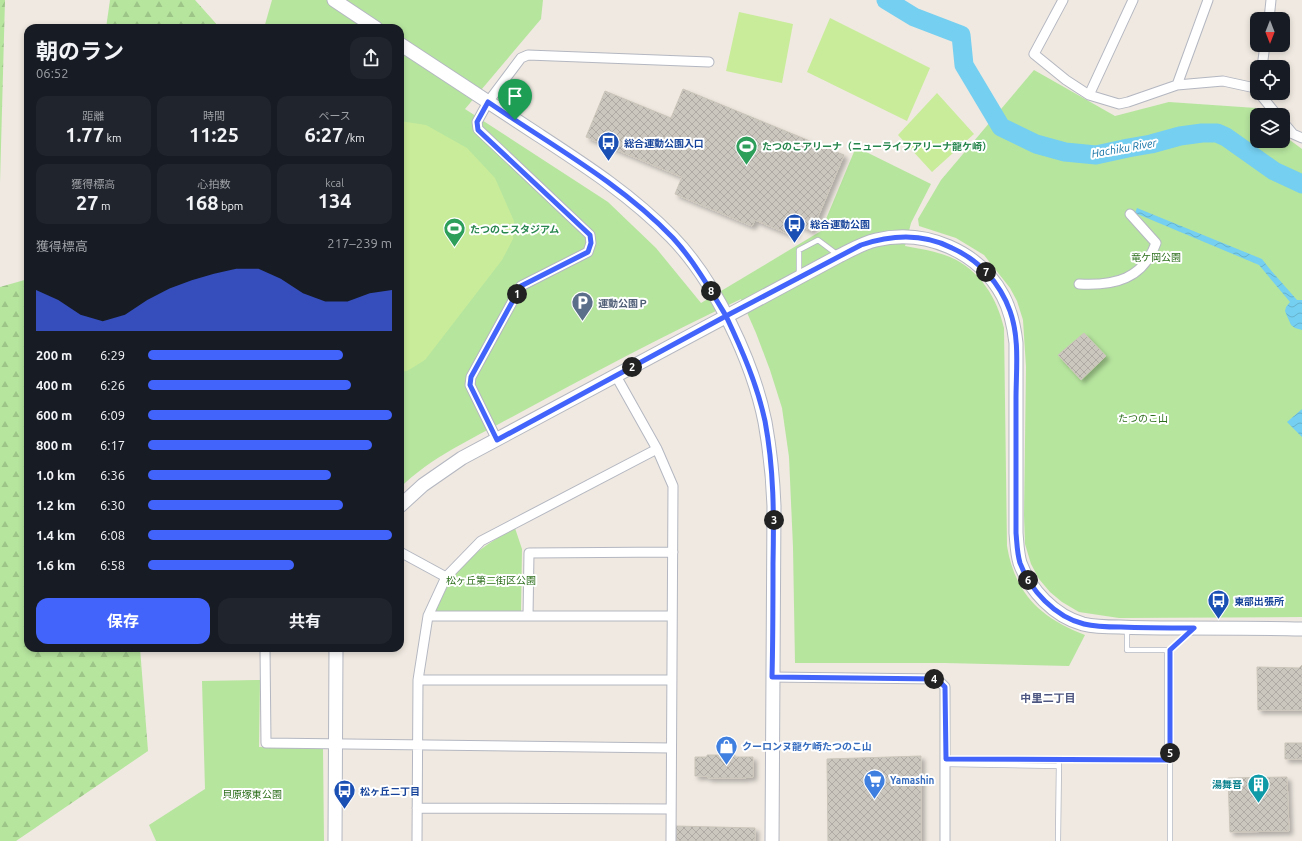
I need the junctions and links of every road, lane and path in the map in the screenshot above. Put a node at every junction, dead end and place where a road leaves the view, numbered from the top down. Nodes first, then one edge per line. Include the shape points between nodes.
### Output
1 (334, 0) edge
2 (1063, 0) edge
3 (1133, 0) edge
4 (1208, 0) edge
5 (1271, 0) edge
6 (1270, 12) edge
7 (370, 24) edge
8 (404, 47) edge
9 (709, 62) dead end
10 (1177, 85) junction
11 (1250, 87) edge
12 (1089, 95) junction
13 (1264, 100) edge
14 (488, 102) junction
15 (1271, 108) edge
16 (1290, 130) edge
17 (1302, 138) edge
18 (1130, 214) dead end
19 (839, 256) junction
20 (800, 278) junction
21 (1079, 284) dead end
22 (726, 316) junction
23 (616, 376) junction
24 (497, 440) junction
25 (657, 450) junction
26 (404, 502) edge
27 (673, 552) junction
28 (404, 554) edge
29 (446, 577) junction
30 (428, 616) junction
31 (528, 616) junction
32 (672, 616) junction
33 (1127, 628) junction
34 (1194, 628) junction
35 (1302, 629) edge
36 (265, 652) edge
37 (336, 652) edge
38 (772, 677) junction
39 (418, 680) junction
40 (672, 680) junction
41 (335, 744) junction
42 (417, 744) junction
43 (671, 748) junction
44 (1059, 760) junction
45 (1169, 760) junction
46 (946, 761) junction
47 (1059, 766) junction
48 (417, 808) junction
49 (671, 809) junction
50 (335, 841) edge
51 (417, 841) edge
52 (671, 841) edge
53 (772, 841) edge
54 (945, 841) edge
55 (1058, 841) edge
56 (1170, 841) edge

1 - 7 street
2 - 12 street via 1034,54
3 - 12 street
4 - 10 street
5 - 6 street
8 - 14 street
9 - 14 street via 528,55 521,58
10 - 11 street via 1223,81
10 - 12 street via 1119,104
13 - 15 street
14 - 22 street via 606,180 641,208 684,251
14 - 24 street via 477,122 478,130 590,235 591,243 588,252 521,286 471,377 470,385
16 - 17 street
18 - 21 street via 1156,243 1152,255 1142,268 1128,278 1104,284
19 - 20 street
19 - 20 lane via 818,240 799,250
19 - 33 street via 875,240 912,237 945,244 960,251 993,280 1010,312 1016,343 1016,533 1020,563 1041,597 1058,612 1083,624
20 - 22 street
22 - 23 street
22 - 38 street via 742,350 757,393 770,449 774,506
23 - 24 street
23 - 25 street
24 - 26 street via 462,458 423,485
25 - 27 street via 673,486
25 - 29 street via 481,541
27 - 31 street via 529,553
27 - 32 street
28 - 29 street
29 - 30 street
30 - 31 street
30 - 39 street
31 - 32 street
32 - 40 street
33 - 34 street
33 - 45 lane via 1127,650 1168,650
34 - 35 street
34 - 45 lane via 1170,650
36 - 41 street via 266,743
37 - 41 street
38 - 46 street via 937,679 945,687
38 - 53 street
39 - 40 street
39 - 42 street
40 - 43 street
41 - 42 street
41 - 50 street
42 - 43 street
42 - 48 street
43 - 49 street
44 - 45 lane
44 - 46 lane
44 - 47 lane
45 - 56 lane
46 - 47 lane
46 - 54 street
47 - 55 lane
48 - 49 street
48 - 51 street
49 - 52 street

